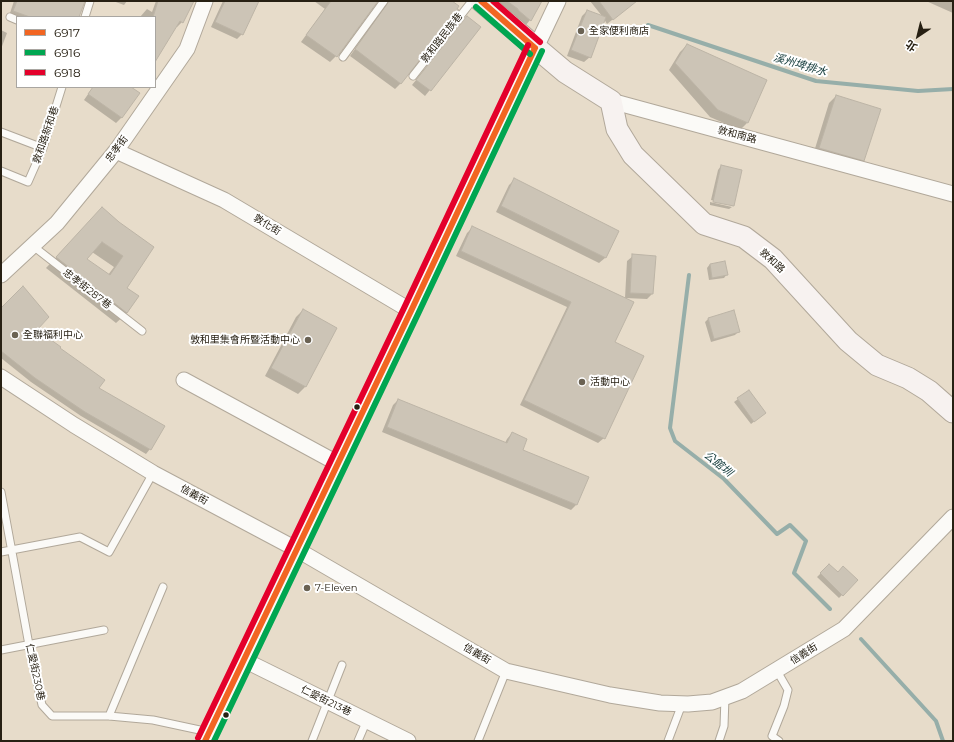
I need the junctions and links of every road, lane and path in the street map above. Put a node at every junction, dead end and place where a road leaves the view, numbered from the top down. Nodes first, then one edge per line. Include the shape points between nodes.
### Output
1 (90, 1) edge
2 (205, 1) edge
3 (384, 1) edge
4 (472, 1) edge
5 (481, 1) edge
6 (558, 1) edge
7 (85, 16) edge
8 (535, 48) junction
9 (343, 56) dead end
10 (413, 76) dead end
11 (62, 88) edge
12 (611, 101) junction
13 (1, 132) edge
14 (43, 148) junction
15 (116, 151) junction
16 (1, 171) edge
17 (953, 194) edge
18 (33, 246) junction
19 (1, 276) edge
20 (411, 311) junction
21 (142, 331) dead end
22 (1, 377) edge
23 (184, 380) dead end
24 (953, 412) edge
25 (337, 463) junction
26 (153, 474) junction
27 (1, 492) edge
28 (953, 517) edge
29 (296, 549) junction
30 (12, 550) junction
31 (1, 552) edge
32 (163, 587) dead end
33 (104, 630) dead end
34 (29, 645) junction
35 (1, 650) edge
36 (244, 660) junction
37 (342, 665) dead end
38 (506, 671) junction
39 (777, 671) junction
40 (725, 698) junction
41 (328, 702) junction
42 (682, 704) junction
43 (109, 716) junction
44 (367, 720) junction
45 (207, 736) edge
46 (312, 741) edge
47 (358, 741) edge
48 (408, 741) edge
49 (478, 741) edge
50 (668, 741) edge
51 (719, 741) edge
52 (779, 741) edge

1 - 7 lane
2 - 15 street, 忠孝街 via 187,48
3 - 9 lane
4 - 10 lane, 敦和路民族巷
5 - 8 street
6 - 8 street
8 - 12 street, 敦和南路 via 565,72
8 - 20 street
11 - 14 lane, 敦和路新和巷
12 - 17 street, 敦和南路
12 - 24 street, 敦和路 via 617,129 633,155 704,224 744,237 773,259 848,341 877,365 908,378
13 - 14 lane
14 - 16 lane, 敦和路新和巷 via 28,182
15 - 18 street, 忠孝街 via 57,223
15 - 20 street, 敦化街 via 224,200
18 - 19 street, 忠孝街
18 - 21 lane, 忠孝街287巷
20 - 25 street
22 - 26 street, 信義街
23 - 25 street
25 - 29 street
26 - 29 street, 信義街
26 - 30 lane via 109,552 80,537
27 - 30 lane, 仁愛街230巷
28 - 39 street, 信義街 via 844,629
29 - 36 street
29 - 38 street, 信義街
30 - 31 lane
30 - 34 lane, 仁愛街230巷
32 - 43 lane
33 - 34 lane
34 - 35 lane
34 - 43 lane, 仁愛街230巷 via 42,705 52,716
36 - 41 street, 仁愛街213巷
36 - 45 street
37 - 41 lane
38 - 42 street, 信義街 via 610,695 660,704
38 - 49 lane
39 - 40 street, 信義街
39 - 52 lane via 788,690 772,736
40 - 42 street, 信義街 via 712,702
40 - 51 lane via 724,726
41 - 44 street, 仁愛街213巷
41 - 46 lane
42 - 50 lane
43 - 45 lane, 仁愛街230巷 via 152,720
44 - 47 lane
44 - 48 street, 仁愛街213巷

